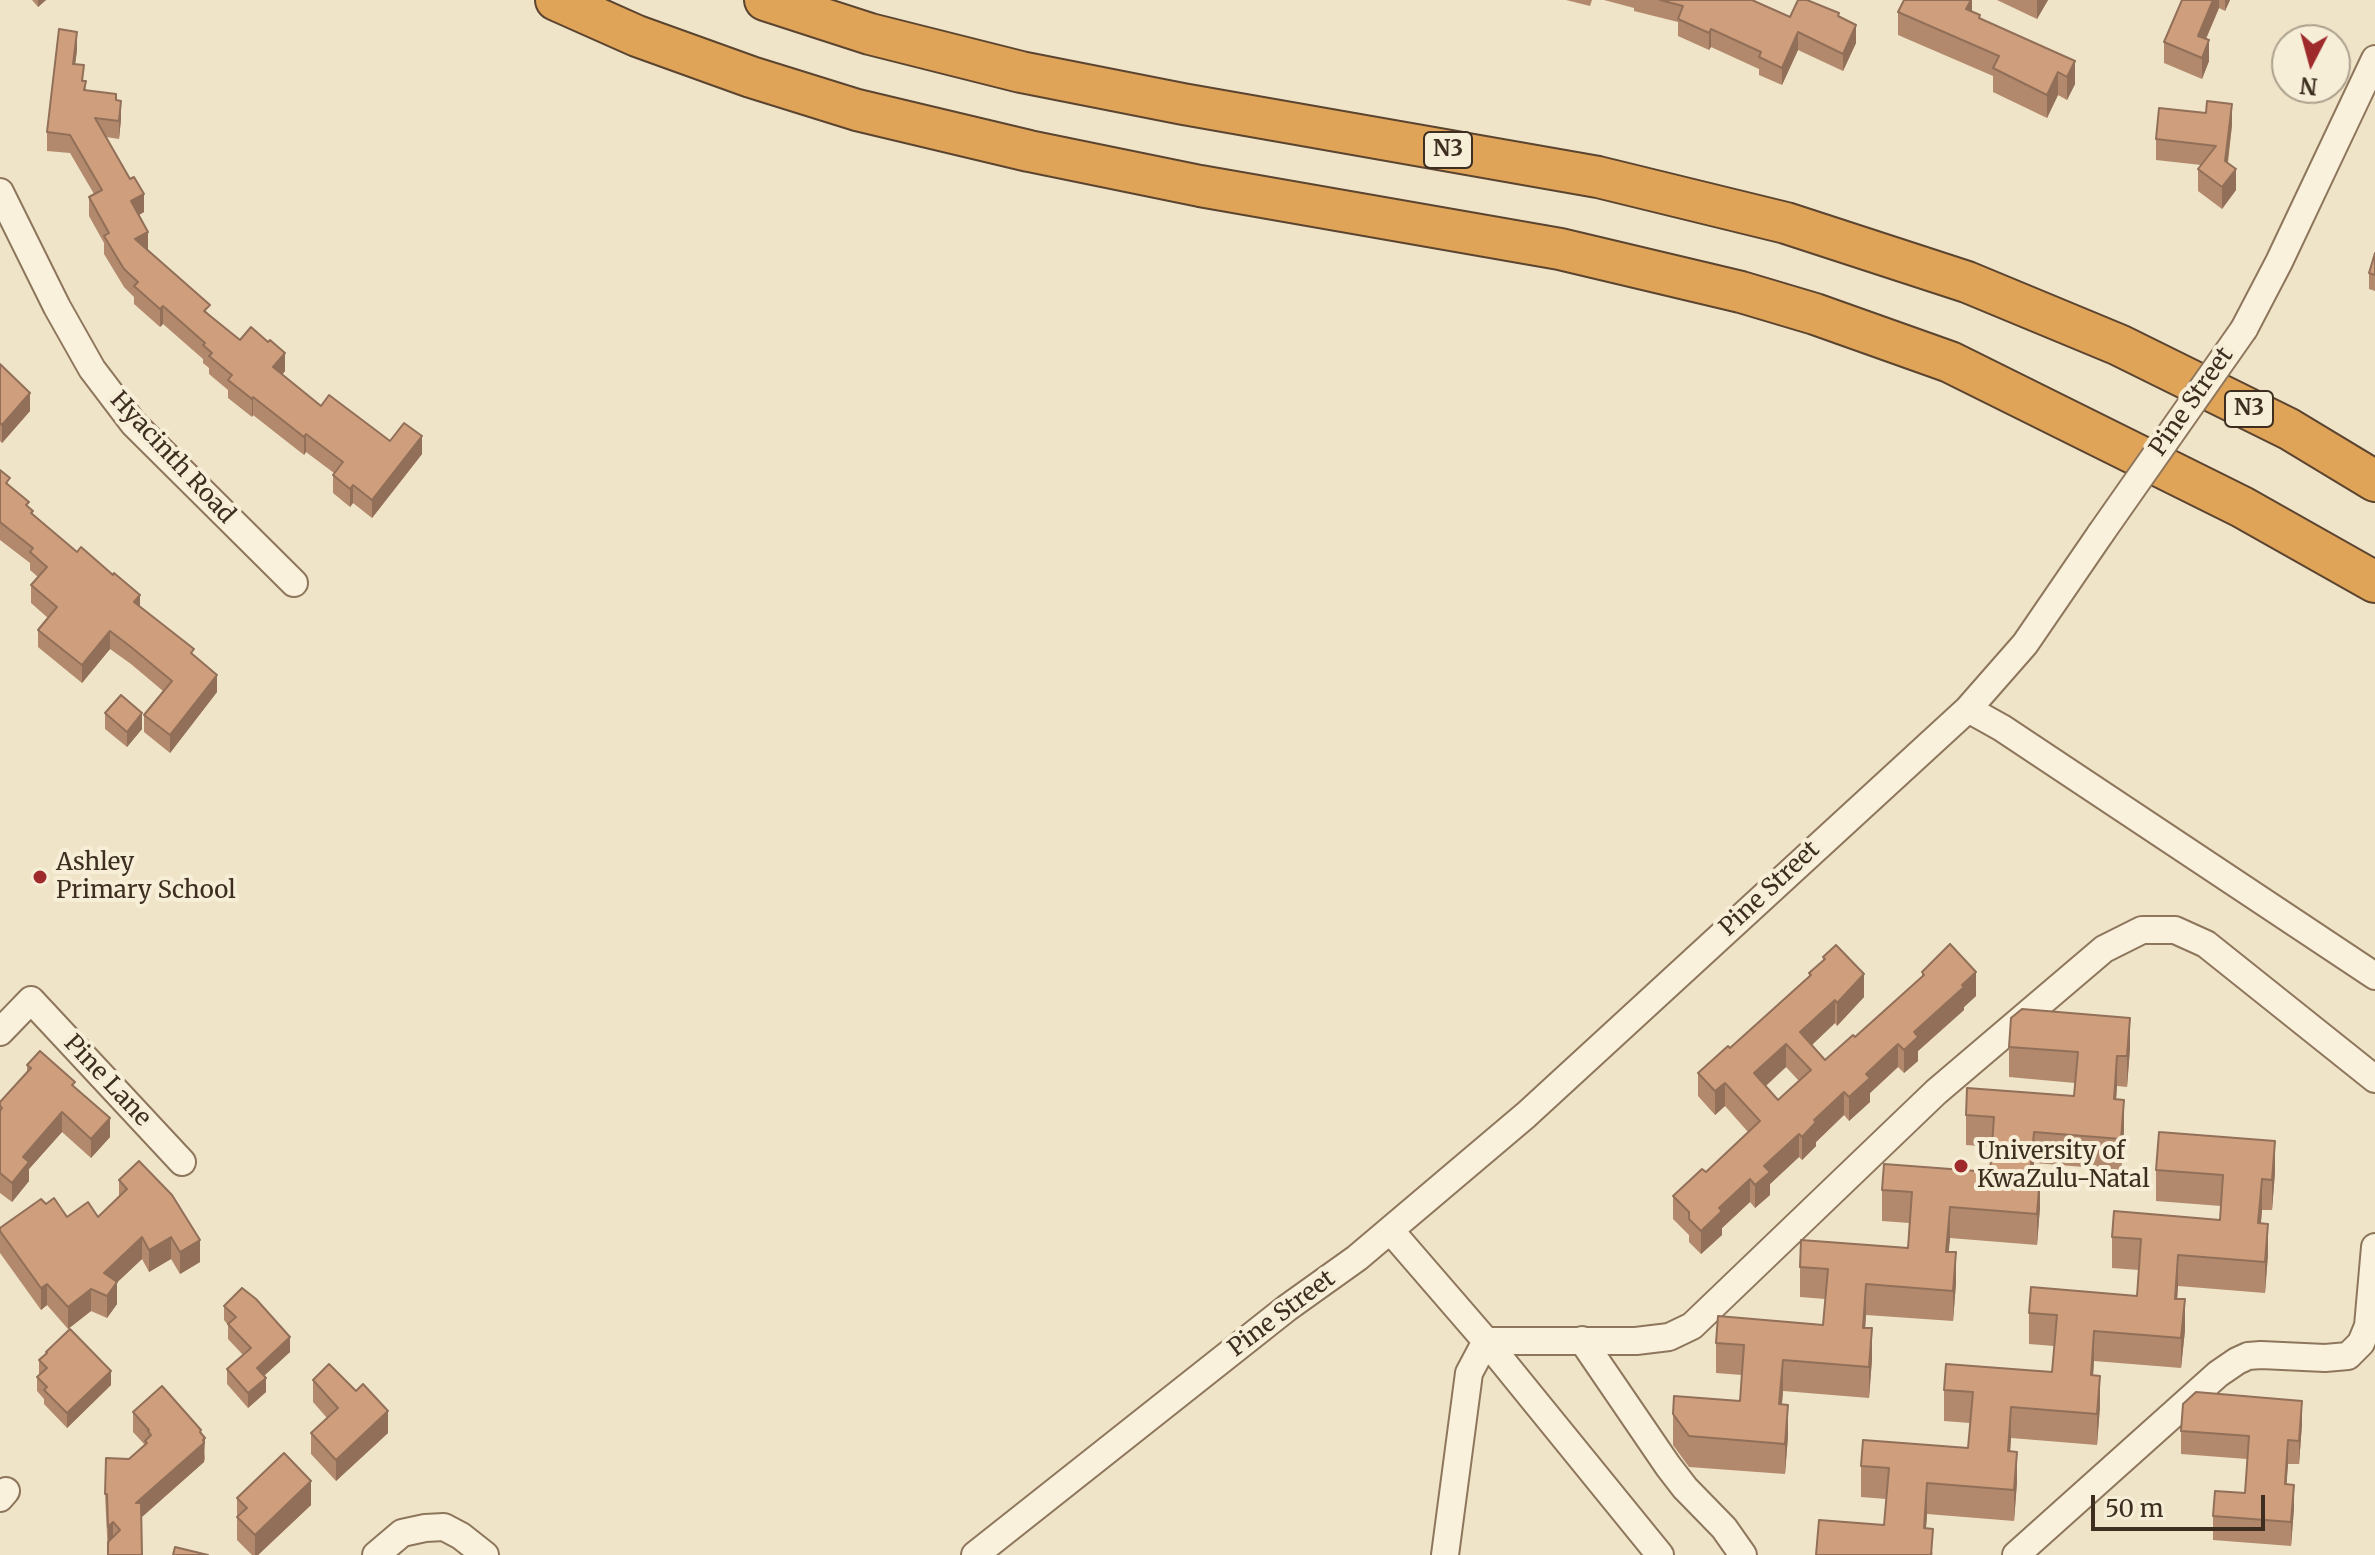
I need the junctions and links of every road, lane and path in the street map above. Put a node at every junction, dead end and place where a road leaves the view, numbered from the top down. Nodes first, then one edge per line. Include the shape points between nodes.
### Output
1 (556, 0) edge
2 (765, 0) edge
3 (2375, 59) edge
4 (0, 192) edge
5 (2289, 429) junction
6 (2375, 455) edge
7 (2375, 481) edge
8 (2242, 507) junction
9 (2375, 582) edge
10 (294, 583) dead end
11 (2375, 611) edge
12 (1968, 709) junction
13 (2375, 976) edge
14 (0, 1032) edge
15 (2375, 1079) edge
16 (182, 1162) dead end
17 (1390, 1230) junction
18 (2375, 1247) edge
19 (1582, 1340) junction
20 (1486, 1341) junction
21 (376, 1555) edge
22 (485, 1555) edge
23 (975, 1555) edge
24 (1445, 1555) edge
25 (1660, 1555) edge
26 (1743, 1555) edge
27 (2016, 1555) edge

1 - 8 highway via 637,36 857,110 1200,186 1560,249 1815,314 1950,362
2 - 5 highway, N3 via 870,34 1021,72 1598,177 1786,223 1967,282 2119,345
3 - 12 street, Pine Street, bridge via 2244,329 2025,644
4 - 10 street, Hyacinth Road via 92,369 133,423
5 - 6 highway
5 - 7 highway, N3
8 - 9 highway
8 - 11 highway via 2265,543
12 - 13 street
12 - 17 street, Pine Street via 1526,1115
14 - 16 street, Pine Lane via 31,1000
15 - 19 street via 2206,944 2175,930 2142,930 2104,949 1936,1092 1692,1326 1669,1337
17 - 20 street
17 - 23 street, Pine Street
18 - 27 street via 2368,1326 2348,1356 2261,1355 2237,1361
19 - 20 street
19 - 26 street via 1668,1466
20 - 24 street via 1469,1373
20 - 25 street
21 - 22 street via 402,1533 444,1527

